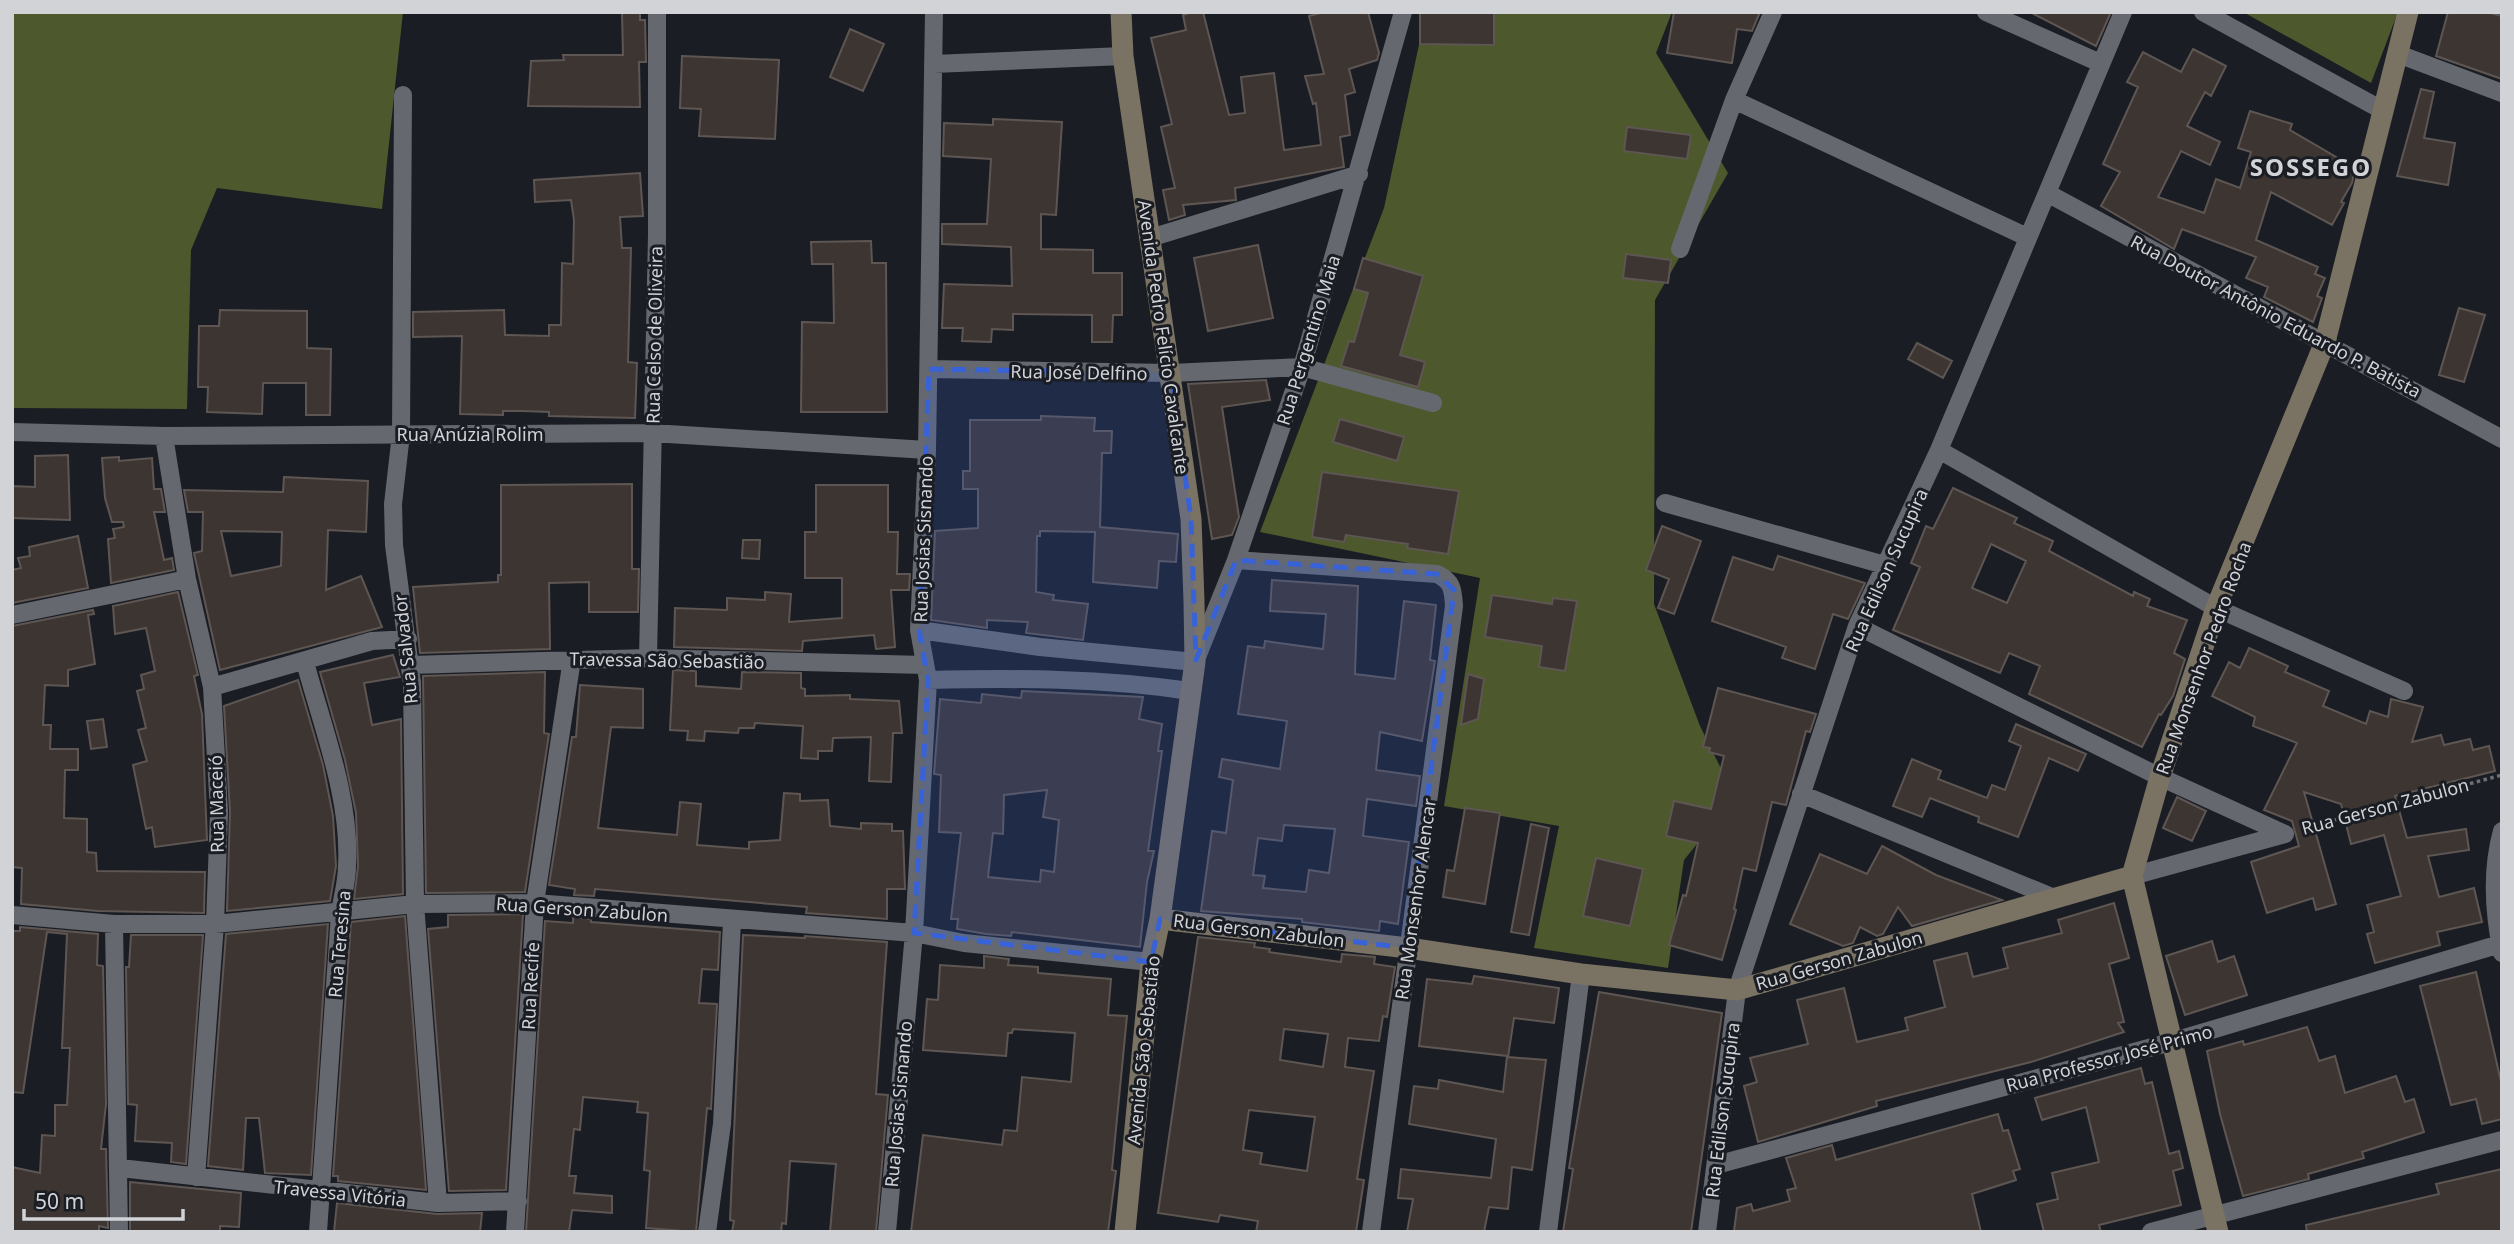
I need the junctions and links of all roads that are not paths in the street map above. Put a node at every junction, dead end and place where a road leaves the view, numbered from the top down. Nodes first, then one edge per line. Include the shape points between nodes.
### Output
1 (657, 12) edge
2 (934, 12) edge
3 (1121, 12) edge
4 (1403, 12) edge
5 (1773, 12) edge
6 (1986, 12) edge
7 (2123, 12) edge
8 (2203, 12) edge
9 (2408, 12) edge
10 (2398, 54) junction
11 (1123, 56) junction
12 (2100, 63) junction
13 (933, 64) junction
14 (2502, 93) edge
15 (403, 95) dead end
16 (1734, 100) junction
17 (2382, 110) junction
18 (1359, 174) junction
19 (2049, 194) junction
20 (2027, 237) junction
21 (1150, 238) junction
22 (1680, 249) dead end
23 (2325, 342) junction
24 (1302, 367) junction
25 (929, 369) junction
26 (1171, 373) junction
27 (1433, 403) dead end
28 (12, 432) edge
29 (652, 433) junction
30 (401, 434) junction
31 (164, 436) junction
32 (2502, 439) edge
33 (927, 450) junction
34 (1938, 450) junction
35 (1665, 503) dead end
36 (1236, 560) junction
37 (1888, 566) junction
38 (187, 579) junction
39 (2216, 608) junction
40 (12, 615) edge
41 (1857, 625) junction
42 (919, 630) junction
43 (408, 639) junction
44 (648, 658) junction
45 (572, 659) junction
46 (304, 662) junction
47 (1195, 662) junction
48 (410, 665) junction
49 (926, 673) junction
50 (212, 687) junction
51 (1190, 691) junction
52 (2404, 691) dead end
53 (2160, 777) junction
54 (1801, 793) junction
55 (2502, 831) edge
56 (2132, 876) junction
57 (2498, 885) edge
58 (2052, 897) junction
59 (535, 903) junction
60 (415, 904) junction
61 (340, 914) junction
62 (12, 915) edge
63 (1160, 919) junction
64 (732, 920) junction
65 (114, 924) junction
66 (215, 924) junction
67 (914, 933) junction
68 (1408, 948) junction
69 (2501, 948) edge
70 (1151, 962) junction
71 (1581, 974) junction
72 (1737, 990) junction
73 (2171, 1042) junction
74 (2502, 1140) edge
75 (1716, 1164) junction
76 (120, 1168) junction
77 (196, 1177) junction
78 (321, 1192) junction
79 (518, 1202) junction
80 (438, 1203) junction
81 (2216, 1224) edge
82 (119, 1232) edge
83 (318, 1232) edge
84 (515, 1232) edge
85 (707, 1232) edge
86 (887, 1232) edge
87 (1125, 1232) edge
88 (1371, 1232) edge
89 (1548, 1232) edge
90 (1707, 1232) edge
91 (2151, 1232) edge

1 - 29 street, Rua Celso de Oliveira
2 - 13 street, Rua Josias Sisnando
3 - 11 street, Avenida Pedro Felício Cavalcante
4 - 18 street, Rua Pergentino Maia
5 - 16 street
6 - 12 street
7 - 12 street, Rua Edilson Sucupira
8 - 17 street
9 - 10 street, Rua Monsenhor Pedro Rocha
10 - 14 street
10 - 17 street, Rua Monsenhor Pedro Rocha
11 - 13 street
11 - 21 street, Avenida Pedro Felício Cavalcante
12 - 19 street, Rua Edilson Sucupira
13 - 25 street, Rua Josias Sisnando
15 - 30 street, Rua Salvador
16 - 20 street
16 - 22 street
17 - 23 street, Rua Monsenhor Pedro Rocha
18 - 21 street
18 - 24 street, Rua Pergentino Maia
19 - 20 street, Rua Edilson Sucupira
19 - 23 street, Rua Doutor Antônio Eduardo P. Batista
20 - 34 street, Rua Edilson Sucupira
21 - 26 street, Avenida Pedro Felício Cavalcante
23 - 32 street, Rua Doutor Antônio Eduardo P. Batista
23 - 39 street, Rua Monsenhor Pedro Rocha
24 - 26 street, Rua José Delfino
24 - 27 street, Rua José Delfino
24 - 36 street, Rua Pergentino Maia
25 - 26 street, Rua José Delfino
25 - 33 street, Rua Josias Sisnando
26 - 47 street, Avenida Pedro Felício Cavalcante via 1191,519
28 - 31 street, Rua Anúzia Rolim
29 - 30 street, Rua Anúzia Rolim
29 - 33 street, Rua Anúzia Rolim
29 - 44 street, Rua Celso de Oliveira
30 - 31 street, Rua Anúzia Rolim
30 - 43 street, Rua Salvador via 393,504 394,545
31 - 38 street, Rua Maceió
33 - 42 street, Rua Josias Sisnando
34 - 37 street, Rua Edilson Sucupira
34 - 39 street
35 - 37 street
36 - 47 street, Rua Pergentino Maia
36 - 68 street, Rua Monsenhor Alencar via 1437,573 1449,580 1454,606
37 - 41 street, Rua Edilson Sucupira
38 - 40 street
38 - 50 street, Rua Maceió
39 - 52 street
39 - 53 street, Rua Monsenhor Pedro Rocha
41 - 53 street
41 - 54 street, Rua Edilson Sucupira
42 - 47 street
42 - 49 street, Rua Josias Sisnando
43 - 46 street via 372,641
43 - 48 street, Rua Salvador
44 - 45 street, Travessa São Sebastião
44 - 49 street, Travessa São Sebastião
45 - 48 street, Travessa São Sebastião
45 - 59 street, Rua Recife
46 - 50 street
46 - 61 street, Rua Teresina via 345,824 348,866
47 - 51 street, Avenida São Sebastião
48 - 60 street, Rua Salvador
49 - 51 street, Travessa São Sebastião via 1132,683
49 - 67 street, Rua Josias Sisnando
50 - 66 street, Rua Maceió via 219,812
51 - 63 street, Avenida São Sebastião
53 - 56 street, Rua Monsenhor Pedro Rocha
53 - 56 street, Rua Gerson Zabulon via 2285,834
54 - 58 street
54 - 72 street, Rua Edilson Sucupira
55 - 57 street via 2496,852
56 - 58 street, Rua Gerson Zabulon
56 - 73 street, Rua Monsenhor Pedro Rocha
57 - 69 street
58 - 72 street, Rua Gerson Zabulon
59 - 60 street, Rua Gerson Zabulon
59 - 64 street, Rua Gerson Zabulon
59 - 79 street, Rua Recife
60 - 61 street, Rua Gerson Zabulon
60 - 80 street, Rua Salvador
61 - 66 street, Rua Gerson Zabulon
61 - 78 street, Rua Teresina
62 - 65 street, Rua Gerson Zabulon
63 - 68 street, Rua Gerson Zabulon
63 - 70 street, Avenida São Sebastião
64 - 67 street, Rua Gerson Zabulon
64 - 85 street via 722,1124
65 - 66 street, Rua Gerson Zabulon
65 - 76 street
66 - 77 street, Rua Maceió
67 - 70 street, Rua Gerson Zabulon via 964,943
67 - 86 street, Rua Josias Sisnando
68 - 71 street, Rua Gerson Zabulon
68 - 88 street, Rua Monsenhor Alencar
69 - 73 street, Rua Professor José Primo
70 - 87 street, Avenida São Sebastião
71 - 72 street, Rua Gerson Zabulon
71 - 89 street
72 - 75 street, Rua Edilson Sucupira
73 - 75 street, Rua Professor José Primo
73 - 81 street, Rua Monsenhor Pedro Rocha
74 - 81 street
75 - 90 street, Rua Edilson Sucupira
76 - 77 street, Travessa Vitória
76 - 82 street
77 - 78 street, Travessa Vitória
78 - 80 street, Travessa Vitória
78 - 83 street, Rua Teresina
79 - 80 street, Travessa Vitória
79 - 84 street, Rua Recife
81 - 91 street

